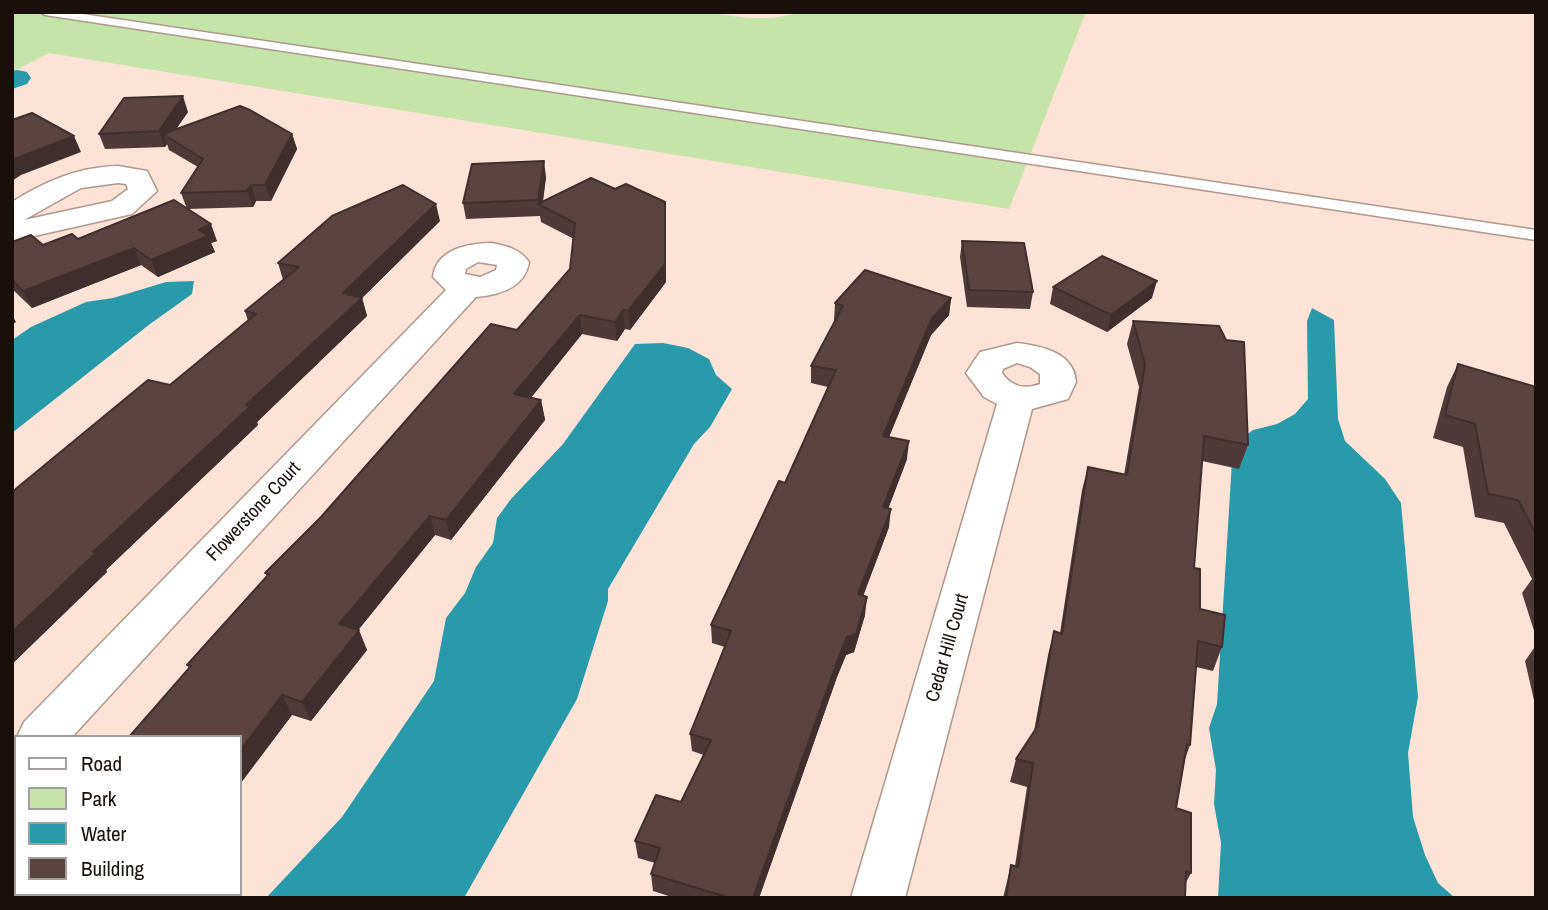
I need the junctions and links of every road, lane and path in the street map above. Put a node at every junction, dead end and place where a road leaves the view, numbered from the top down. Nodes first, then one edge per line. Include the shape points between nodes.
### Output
1 (45, 12) edge
2 (12, 215) edge
3 (12, 232) edge
4 (1536, 235) edge
5 (467, 287) dead end
6 (1017, 398) dead end
7 (43, 735) edge
8 (878, 898) edge

1 - 4 lane
2 - 3 street via 74,180 111,173 137,177 143,191 122,208
5 - 7 street, Flowerstone Court
6 - 8 street, Cedar Hill Court

